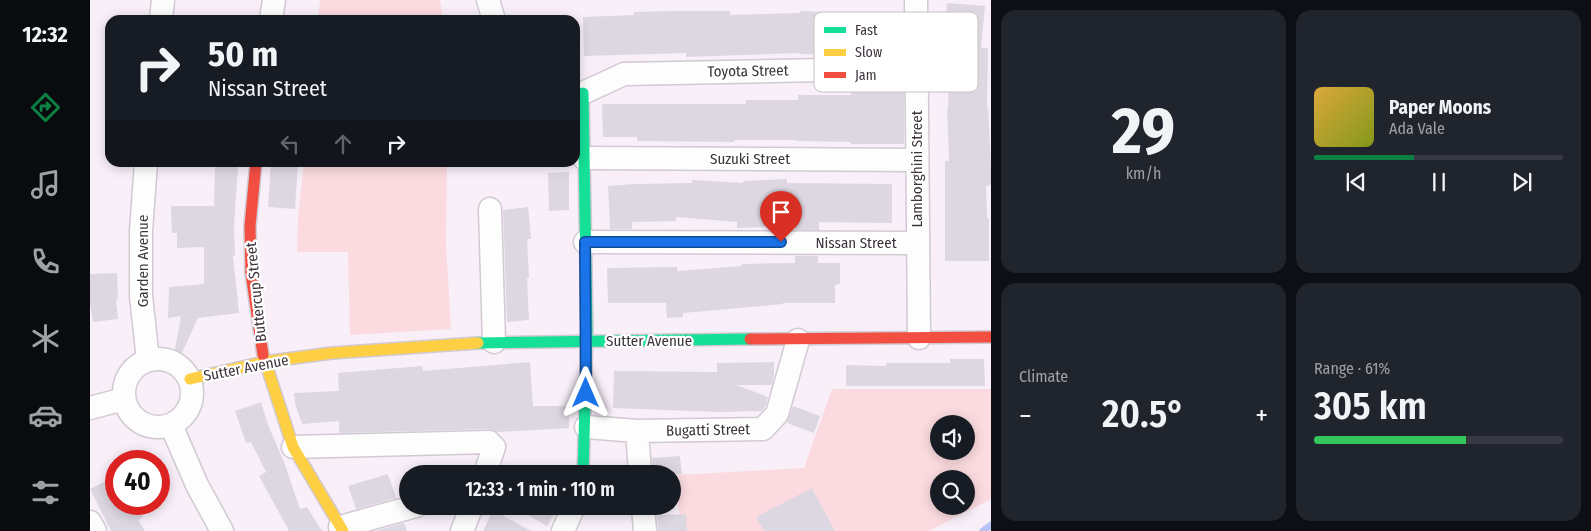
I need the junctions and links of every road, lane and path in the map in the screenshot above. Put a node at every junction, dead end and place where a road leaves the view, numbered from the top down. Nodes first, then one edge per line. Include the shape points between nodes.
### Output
1 (163, 0) edge
2 (274, 0) edge
3 (488, 0) edge
4 (162, 15) edge
5 (272, 15) edge
6 (492, 15) edge
7 (814, 70) edge
8 (917, 92) edge
9 (580, 93) edge
10 (580, 106) edge
11 (584, 158) junction
12 (917, 160) junction
13 (146, 167) edge
14 (256, 167) edge
15 (490, 209) dead end
16 (585, 242) junction
17 (918, 243) junction
18 (991, 337) edge
19 (919, 338) junction
20 (798, 340) junction
21 (586, 341) junction
22 (494, 342) junction
23 (148, 360) junction
24 (264, 362) junction
25 (190, 379) junction
26 (124, 399) junction
27 (90, 408) edge
28 (171, 425) junction
29 (586, 427) junction
30 (637, 431) junction
31 (293, 447) junction
32 (489, 465) edge
33 (584, 465) edge
34 (639, 465) edge
35 (399, 511) edge
36 (468, 515) edge
37 (570, 515) edge
38 (644, 515) edge
39 (90, 522) edge
40 (341, 529) edge
41 (95, 531) edge
42 (222, 531) edge
43 (462, 531) edge
44 (563, 531) edge
45 (645, 531) edge

1 - 4 street
2 - 5 street
3 - 6 street
7 - 9 street, Toyota Street via 624,74
8 - 12 street, Lamborghini Street
10 - 11 street
11 - 12 street, Suzuki Street
11 - 16 street
12 - 17 street, Lamborghini Street
13 - 23 street, Garden Avenue via 141,296
14 - 24 street, Buttercup Street via 250,226 251,273
15 - 22 street
16 - 17 street, Nissan Street
16 - 21 street
17 - 19 street, Lamborghini Street
18 - 19 street, Sutter Avenue
19 - 20 street, Sutter Avenue
20 - 21 street, Sutter Avenue
20 - 30 street, Bugatti Street via 777,414 763,429
21 - 22 street, Sutter Avenue
21 - 29 street
22 - 24 street, Sutter Avenue via 332,353
23 - 25 street via 172,361 183,368
23 - 26 street via 129,375 124,386
24 - 25 street, Sutter Avenue
24 - 31 street, Buttercup Street
25 - 28 street via 193,392 191,406 182,418
26 - 27 street
26 - 28 street via 130,412 141,423 156,428
28 - 42 street via 197,485
29 - 30 street, Bugatti Street
29 - 33 street
30 - 34 street
31 - 32 street via 489,442 494,451
31 - 40 street, Buttercup Street
35 - 40 street
36 - 43 street
37 - 44 street
38 - 45 street
39 - 41 street

